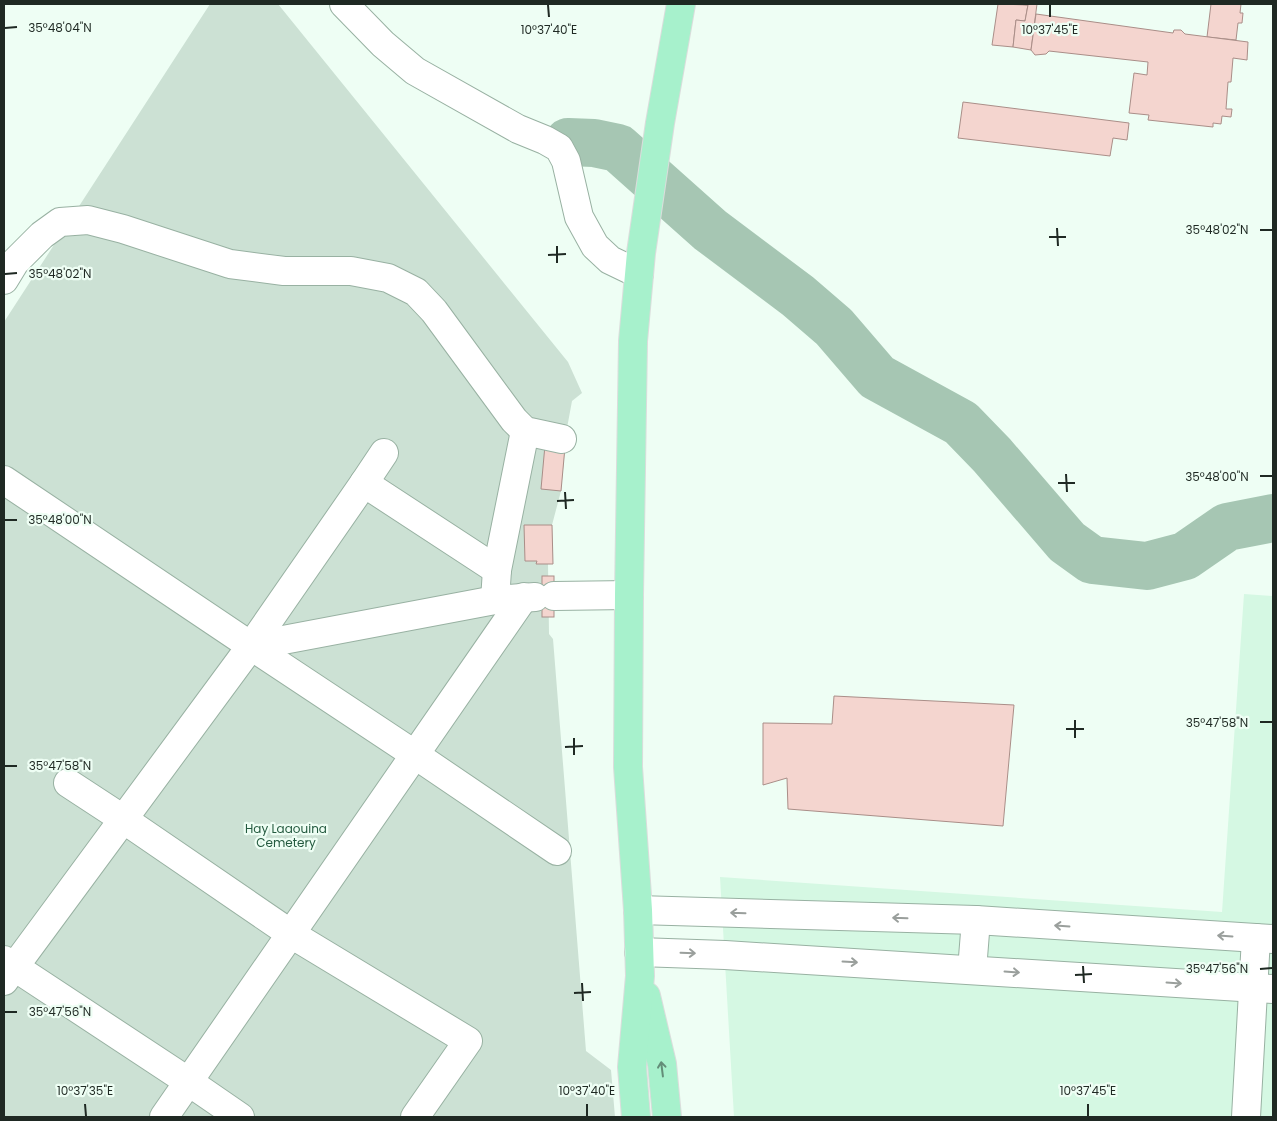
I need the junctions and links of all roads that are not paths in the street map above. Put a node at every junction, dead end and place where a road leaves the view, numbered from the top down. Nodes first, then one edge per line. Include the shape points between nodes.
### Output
1 (344, 4) edge
2 (681, 4) edge
3 (640, 264) junction
4 (4, 280) edge
5 (525, 432) junction
6 (562, 439) dead end
7 (384, 453) dead end
8 (4, 480) edge
9 (364, 483) junction
10 (497, 570) junction
11 (628, 595) junction
12 (540, 597) junction
13 (496, 600) junction
14 (251, 646) junction
15 (414, 754) junction
16 (68, 783) dead end
17 (123, 819) junction
18 (557, 851) dead end
19 (638, 910) junction
20 (976, 920) junction
21 (291, 934) junction
22 (1264, 939) edge
23 (640, 964) junction
24 (7, 969) edge
25 (972, 970) junction
26 (1263, 988) edge
27 (189, 1082) junction
28 (164, 1117) edge
29 (240, 1117) edge
30 (415, 1117) edge
31 (636, 1117) edge
32 (667, 1117) edge
33 (1246, 1117) edge

1 - 3 street via 415,71 518,129 559,148 566,161 578,217 595,246 610,260
2 - 3 main road
3 - 11 main road via 633,341
4 - 5 street via 15,262 60,222 88,220 230,264 284,272 351,271 388,278 416,292 434,310
5 - 6 street
5 - 10 street
7 - 9 street
8 - 14 street
9 - 10 street
9 - 14 street
10 - 13 street
11 - 12 street
11 - 19 main road via 628,767
12 - 13 street
12 - 15 street
13 - 14 street
14 - 15 street
14 - 17 street
15 - 18 street
15 - 21 street
16 - 17 street
17 - 21 street
17 - 24 street
20 -> 19 street
19 - 23 main road
22 -> 20 street
20 - 25 street
21 - 27 street
21 - 30 street via 468,1041
22 - 26 street
23 -> 25 street via 725,955
23 - 31 main road via 632,1067
32 -> 23 main road via 662,1064
24 - 27 street
25 -> 26 street
26 - 33 street
27 - 28 street
27 - 29 street

